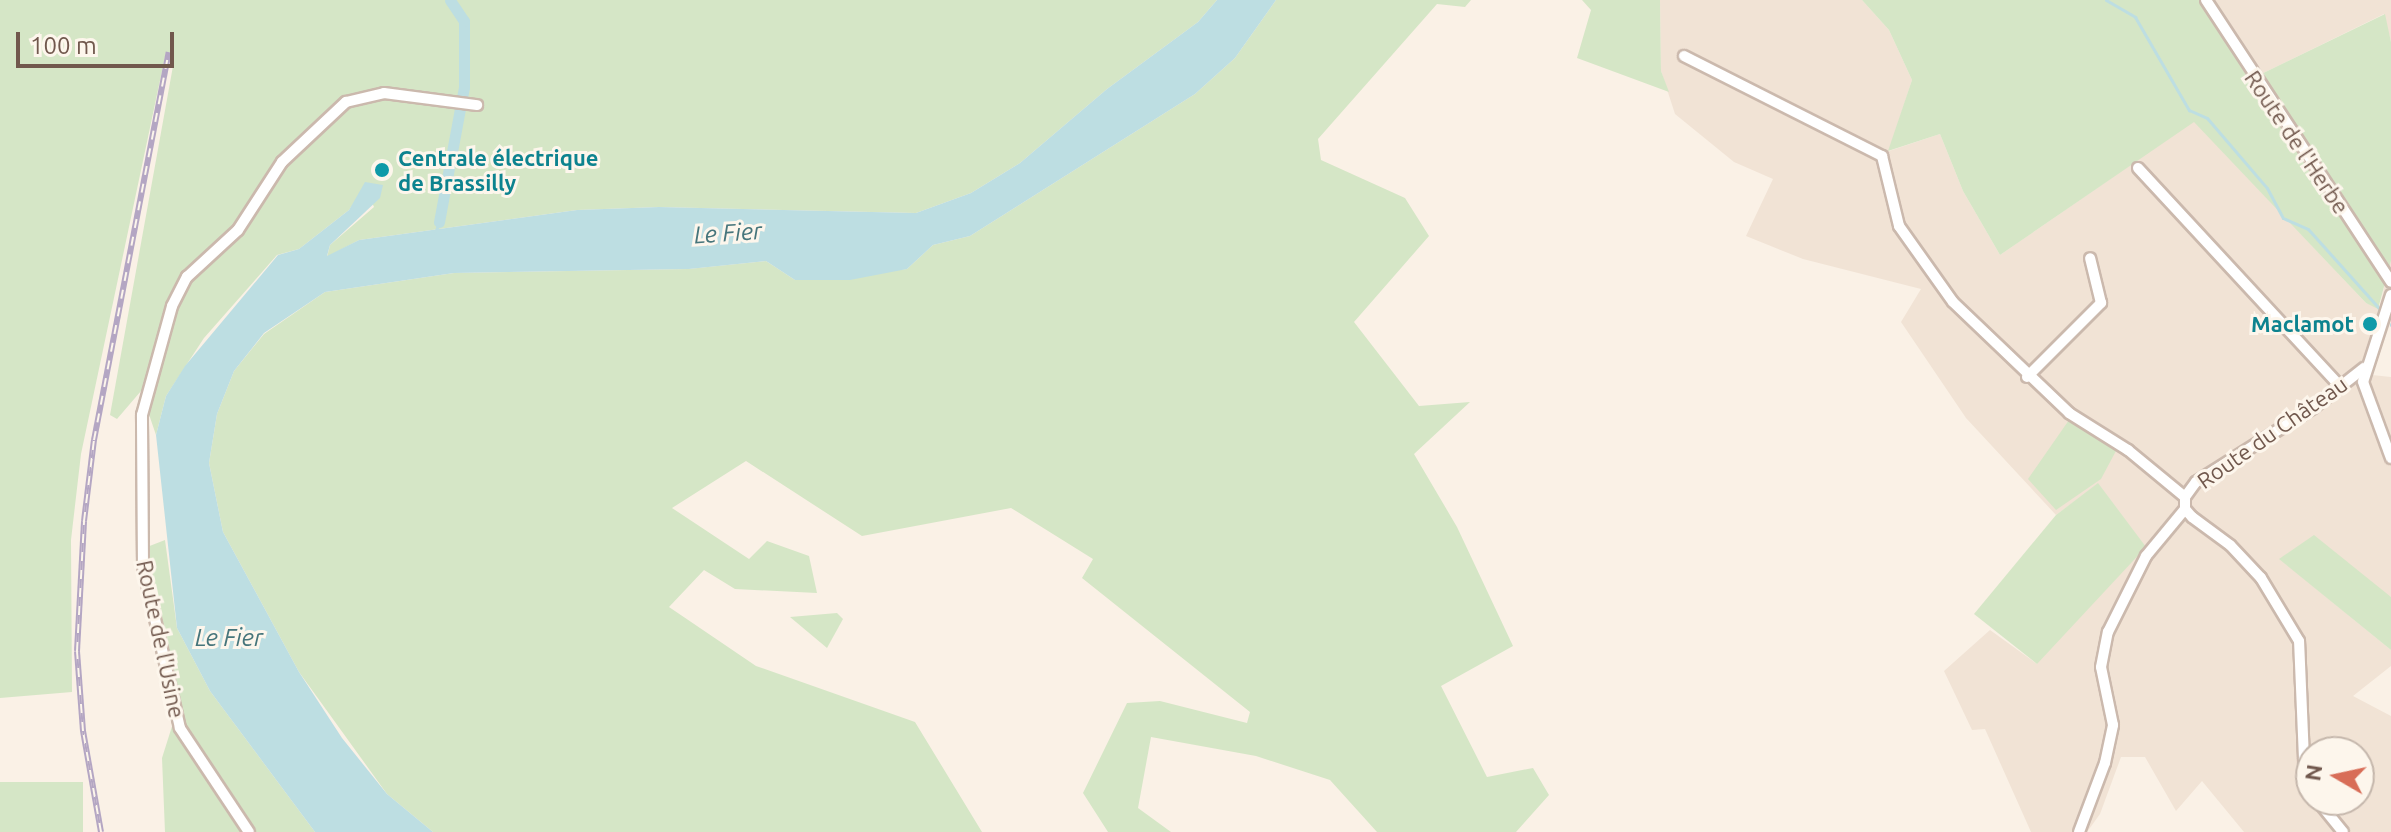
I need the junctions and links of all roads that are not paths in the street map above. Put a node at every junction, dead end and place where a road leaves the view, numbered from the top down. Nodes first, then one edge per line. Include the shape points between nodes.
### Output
1 (2206, 0) edge
2 (1684, 56) dead end
3 (477, 105) dead end
4 (2138, 168) dead end
5 (2090, 258) dead end
6 (2391, 282) edge
7 (2391, 295) edge
8 (2364, 368) junction
9 (2027, 377) junction
10 (2340, 386) junction
11 (2391, 458) edge
12 (2185, 503) junction
13 (2303, 736) edge
14 (2330, 816) edge
15 (249, 832) edge
16 (2079, 832) edge
17 (2343, 832) edge

1 - 6 street, Route de l'Herbe
2 - 9 street via 1882,156 1892,206 1910,243 1953,302
3 - 15 street, Route de l'Usine via 384,93 346,102 295,147 233,235 182,284 159,346 141,424 145,582 180,728
4 - 10 street
5 - 9 street via 2101,303
7 - 8 street
8 - 10 street, Route du Château
8 - 11 street via 2369,407
9 - 12 street
10 - 12 street, Route du Château via 2196,482
12 - 13 street, Route du Château via 2261,578 2299,641
12 - 16 street via 2146,556 2108,632 2101,667 2113,725
14 - 17 street

